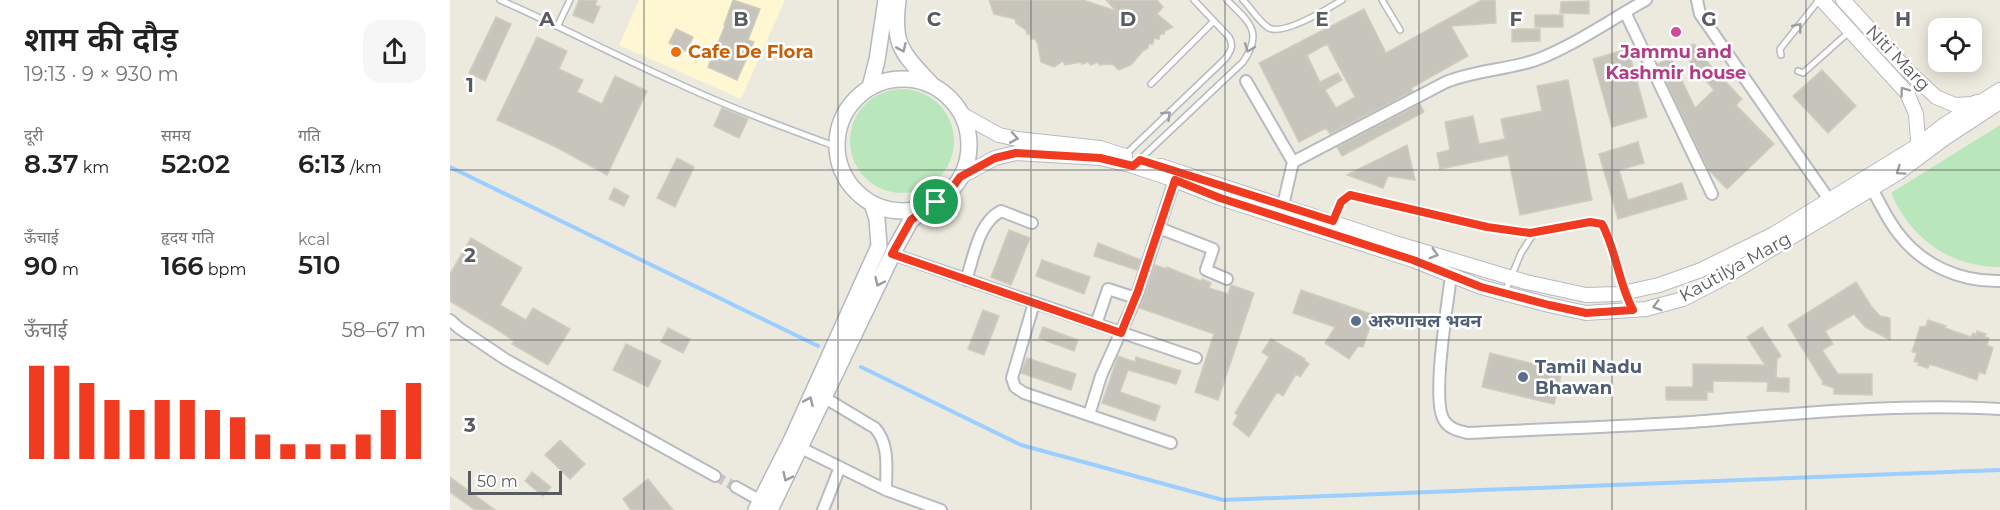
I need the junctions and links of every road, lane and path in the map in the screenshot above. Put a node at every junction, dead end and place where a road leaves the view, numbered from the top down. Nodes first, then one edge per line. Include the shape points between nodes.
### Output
1 (500, 0) edge
2 (570, 0) edge
3 (886, 0) edge
4 (898, 0) edge
5 (1194, 0) edge
6 (1227, 0) edge
7 (1244, 0) edge
8 (1342, 0) edge
9 (1382, 0) edge
10 (1646, 0) edge
11 (1697, 0) edge
12 (1820, 0) edge
13 (1843, 0) edge
14 (1625, 12) junction
15 (1214, 21) junction
16 (558, 25) junction
17 (1400, 30) dead end
18 (1850, 31) junction
19 (1781, 55) dead end
20 (1798, 71) dead end
21 (1246, 81) dead end
22 (1151, 84) dead end
23 (932, 85) junction
24 (870, 87) junction
25 (1998, 95) edge
26 (961, 114) junction
27 (1917, 146) junction
28 (837, 147) junction
29 (1129, 161) junction
30 (1293, 162) junction
31 (1177, 175) junction
32 (960, 177) junction
33 (1869, 184) junction
34 (1712, 194) dead end
35 (1830, 201) junction
36 (936, 202) junction
37 (872, 204) junction
38 (1283, 205) junction
39 (1032, 223) dead end
40 (1331, 227) junction
41 (1159, 228) junction
42 (1534, 232) junction
43 (892, 254) junction
44 (1451, 275) junction
45 (1510, 277) junction
46 (966, 279) junction
47 (1227, 279) dead end
48 (2000, 281) edge
49 (1504, 293) junction
50 (1624, 293) junction
51 (1136, 298) junction
52 (1034, 303) junction
53 (1633, 310) junction
54 (450, 320) edge
55 (1096, 324) junction
56 (1121, 333) junction
57 (1196, 358) dead end
58 (825, 398) junction
59 (2000, 409) edge
60 (1089, 415) junction
61 (1171, 443) dead end
62 (801, 448) junction
63 (840, 467) junction
64 (715, 476) tunnel mouth
65 (736, 487) tunnel mouth
66 (886, 490) junction
67 (763, 507) edge
68 (823, 510) edge
69 (941, 510) edge

1 - 16 lane
2 - 16 lane
3 - 24 main road
4 -> 23 main road via 897,40 905,56
5 - 15 lane
6 -> 29 lane via 1248,21 1254,33 1252,49 1243,62
7 - 8 lane via 1274,29 1318,14
9 - 17 lane
10 - 14 street
11 - 35 street via 1700,14
12 - 18 street, Niti Marg
19 -> 12 lane via 1780,49
13 - 25 street, Niti Marg via 1936,97 1955,105
14 - 30 street via 1535,60 1446,82
14 - 34 street
15 - 22 lane
29 -> 15 lane via 1232,50 1230,37
16 - 28 lane via 675,83
18 - 20 lane via 1803,73
27 -> 18 street, Niti Marg via 1916,114 1907,93
21 - 30 street
23 - 24 main road via 901,79
23 - 26 main road via 949,97
24 - 28 main road via 845,112
25 - 27 street, Kautilya Marg via 1944,125
25 -> 33 street, Kautilya Marg
26 -> 29 street, Kautilya Marg via 999,135 1100,148
26 - 32 main road via 968,135 968,157
27 - 33 street, Kautilya Marg
28 - 37 main road via 848,180
29 - 31 street, Kautilya Marg
29 - 32 street, Kautilya Marg via 1016,153 995,158
30 - 38 street
31 - 38 street, Kautilya Marg
31 - 40 street, Kautilya Marg via 1220,198
31 - 41 street
32 - 36 main road
33 - 35 street, Kautilya Marg
33 - 48 street via 1897,232 1919,254 1960,276
33 -> 53 street, Kautilya Marg via 1683,299
35 - 50 street, Kautilya Marg via 1701,270
36 - 37 main road via 915,210 893,210
36 - 43 main road via 911,220
67 -> 37 main road via 879,246
38 - 40 street, Kautilya Marg
39 - 46 street via 1001,212 992,216
40 - 42 lane via 1341,202 1350,195 1487,227
40 - 44 street, Kautilya Marg
40 -> 45 street, Kautilya Marg
41 - 47 street via 1213,249 1206,270
41 - 51 street
42 - 45 lane
42 - 50 lane via 1590,222 1602,224
43 - 46 street
43 -> 58 main road
44 - 49 street, Kautilya Marg
44 - 59 street via 1438,390 1444,422 1455,430 1468,433 1668,423 1863,409
45 - 49 lane
45 - 50 street, Kautilya Marg via 1587,295
46 - 52 street
49 - 53 street, Kautilya Marg via 1586,313
50 - 53 lane
51 - 55 street via 1108,289
51 - 56 street
52 - 55 street
52 - 60 street via 1012,378 1016,387
54 - 64 street via 505,359
55 - 56 street
56 - 57 street
56 - 60 street
58 - 62 main road
58 - 66 street via 879,433 886,453
60 - 61 street
62 - 63 street
62 -> 67 main road
63 - 66 street
63 - 68 street
65 - 67 street
66 - 69 street

